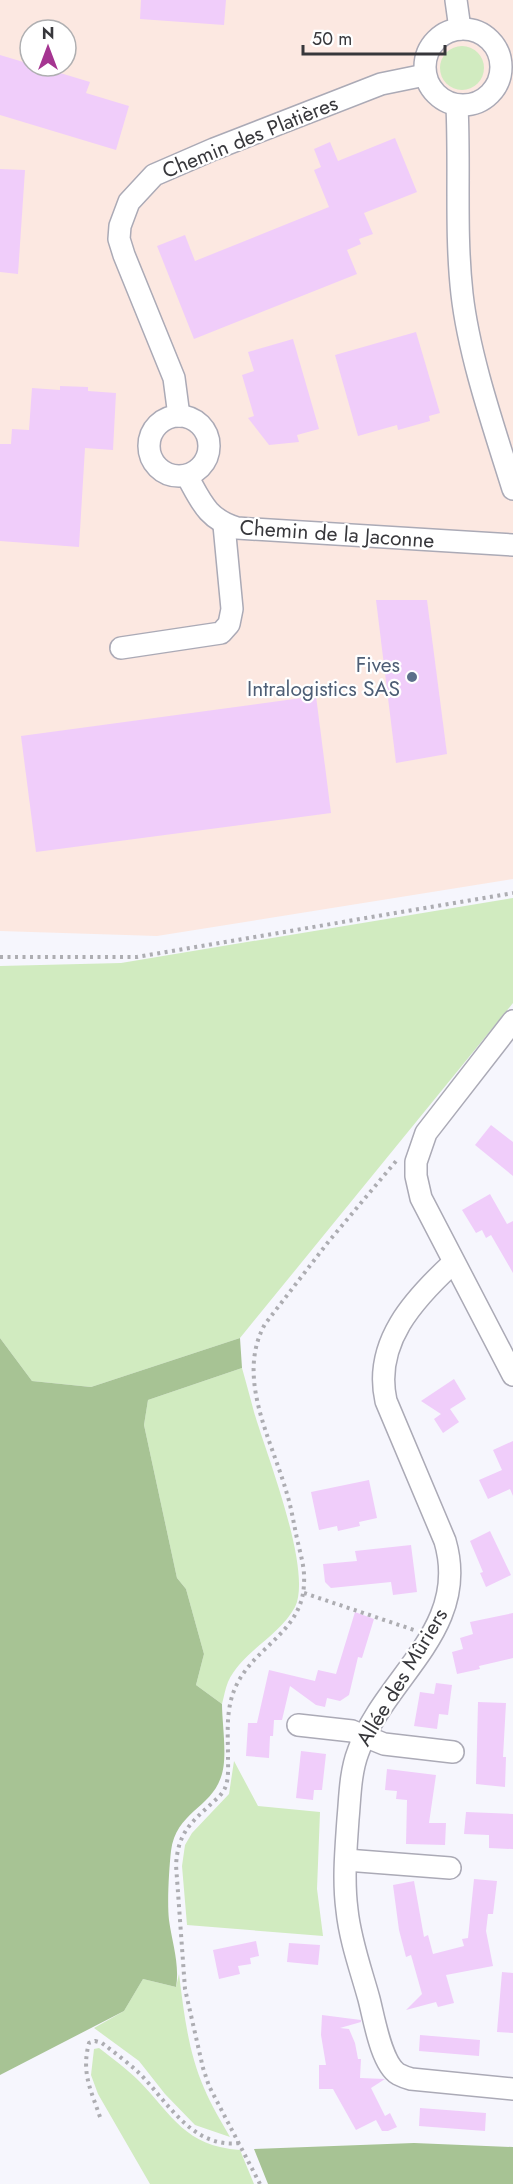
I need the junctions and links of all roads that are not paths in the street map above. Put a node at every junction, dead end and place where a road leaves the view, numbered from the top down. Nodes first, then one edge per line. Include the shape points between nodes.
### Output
1 (456, 0) edge
2 (460, 29) junction
3 (507, 66) edge
4 (425, 75) junction
5 (457, 106) junction
6 (179, 416) junction
7 (188, 476) junction
8 (513, 489) edge
9 (224, 525) junction
10 (513, 545) edge
11 (121, 648) dead end
12 (513, 1021) edge
13 (453, 1263) junction
14 (506, 1344) edge
15 (513, 1375) edge
16 (298, 1725) dead end
17 (365, 1736) junction
18 (453, 1752) dead end
19 (346, 1860) junction
20 (450, 1868) dead end
21 (513, 2088) edge

1 - 2 street
2 - 3 street via 488,38
2 - 4 street via 433,42 425,60
3 - 5 street via 484,100
4 - 5 street via 433,92
4 - 6 street, Chemin des Platières via 381,84 214,149 154,175 129,202 119,239 174,378
5 - 8 street via 462,296
6 - 7 street via 189,417 204,428 210,446 204,465
6 - 7 street via 169,417 153,430 149,450 158,469 177,477
7 - 9 street, Chemin de la Jaconne via 213,518
9 - 10 street, Chemin de la Jaconne
9 - 11 street via 232,594 229,624 221,633
12 - 13 street via 426,1133 416,1162 421,1198
13 - 14 street
13 - 17 street, Allée des Mûriers via 430,1284 394,1332 382,1378 390,1414 424,1486 449,1554 447,1602 430,1639 373,1718
14 - 15 street
16 - 17 street
17 - 18 street via 384,1744
17 - 19 street, Allée des Mûriers via 353,1773
19 - 20 street
19 - 21 street, Allée des Mûriers via 350,1933 385,2055 397,2073 411,2079

